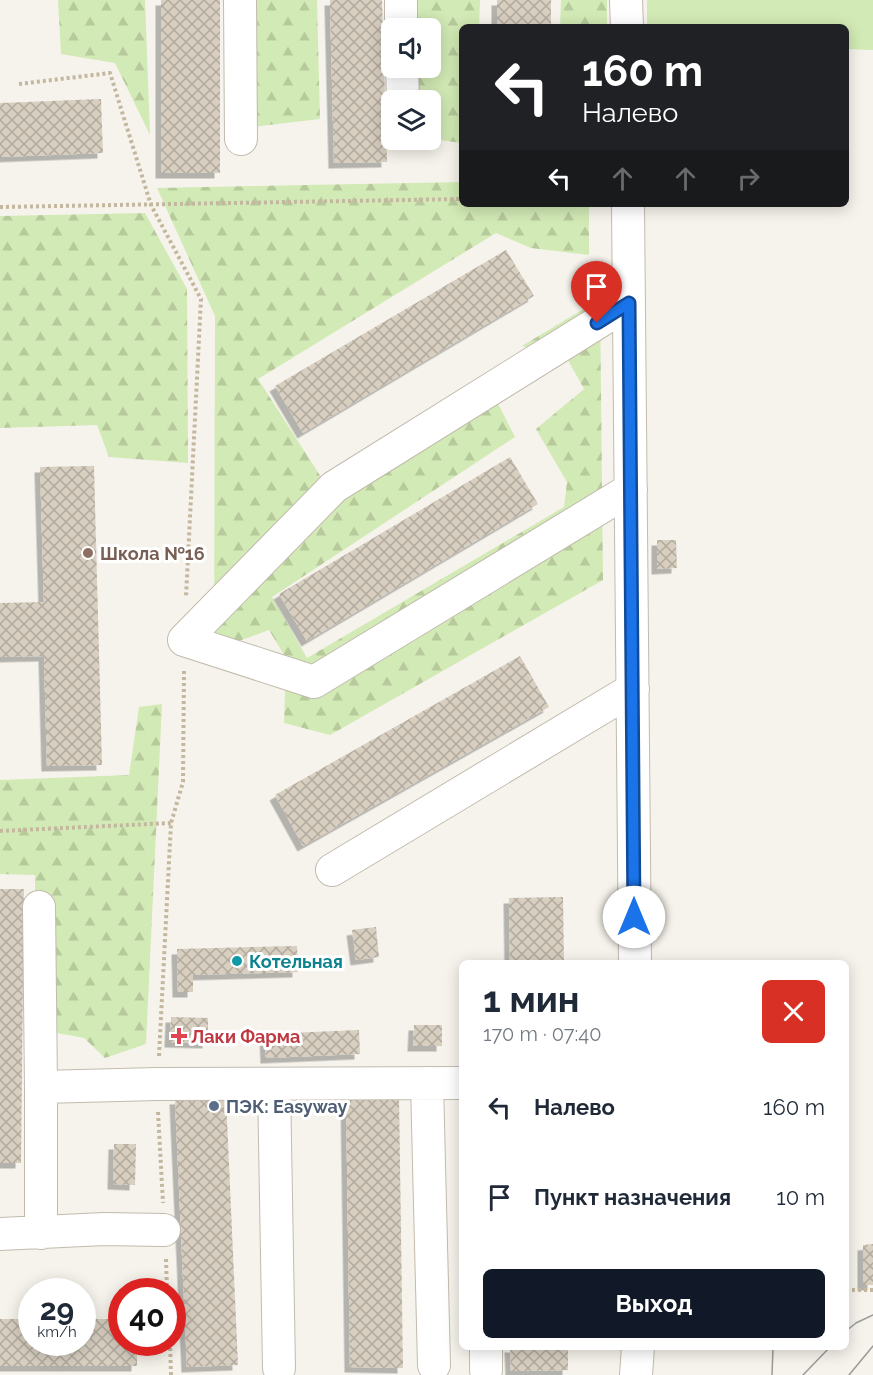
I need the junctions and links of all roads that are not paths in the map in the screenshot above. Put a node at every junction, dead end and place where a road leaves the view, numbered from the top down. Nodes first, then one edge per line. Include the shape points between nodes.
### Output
1 (240, 0) edge
2 (401, 0) edge
3 (627, 0) edge
4 (401, 18) edge
5 (627, 24) edge
6 (241, 139) dead end
7 (628, 207) edge
8 (629, 303) junction
9 (631, 489) junction
10 (633, 689) junction
11 (332, 870) dead end
12 (39, 907) dead end
13 (635, 960) edge
14 (427, 1083) junction
15 (459, 1083) edge
16 (274, 1084) junction
17 (41, 1087) junction
18 (164, 1230) dead end
19 (41, 1233) junction
20 (0, 1234) edge
21 (638, 1350) edge
22 (434, 1365) dead end
23 (279, 1368) dead end
24 (636, 1375) edge

1 - 6 street
2 - 4 street
3 - 5 street
7 - 8 street
8 - 9 street
8 - 9 street via 333,487 184,640 314,682
9 - 10 street
10 - 11 street
10 - 13 street
12 - 17 street
14 - 15 street
14 - 16 street
14 - 22 street
16 - 17 street
16 - 23 street
17 - 19 street
18 - 19 street
19 - 20 street
21 - 24 street

